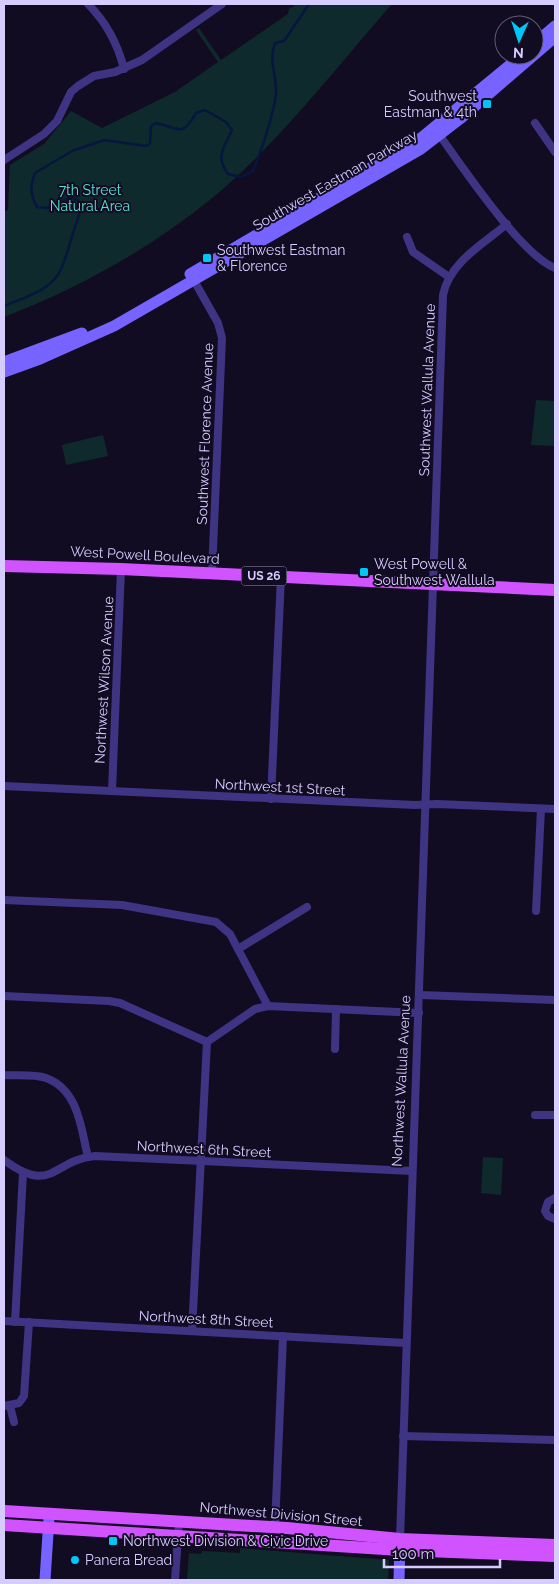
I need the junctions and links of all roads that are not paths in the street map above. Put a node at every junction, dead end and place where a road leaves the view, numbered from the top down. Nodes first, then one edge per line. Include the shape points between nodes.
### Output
1 (88, 4) edge
2 (205, 4) edge
3 (222, 4) edge
4 (210, 12) junction
5 (555, 26) edge
6 (544, 35) edge
7 (555, 37) edge
8 (511, 65) edge
9 (124, 69) junction
10 (535, 123) dead end
11 (437, 132) junction
12 (555, 152) edge
13 (4, 160) edge
14 (507, 224) junction
15 (407, 237) dead end
16 (555, 268) edge
17 (192, 277) junction
18 (449, 277) junction
19 (4, 362) edge
20 (4, 372) edge
21 (4, 566) edge
22 (121, 569) junction
23 (212, 573) junction
24 (281, 576) junction
25 (433, 584) junction
26 (555, 590) edge
27 (4, 786) edge
28 (112, 791) junction
29 (270, 799) junction
30 (426, 806) junction
31 (541, 809) junction
32 (555, 809) edge
33 (4, 900) edge
34 (308, 907) dead end
35 (536, 911) dead end
36 (238, 949) junction
37 (420, 995) junction
38 (4, 996) edge
39 (555, 1000) edge
40 (268, 1006) junction
41 (336, 1009) junction
42 (419, 1013) junction
43 (207, 1042) junction
44 (335, 1049) dead end
45 (4, 1075) edge
46 (535, 1115) dead end
47 (555, 1115) edge
48 (88, 1157) junction
49 (4, 1160) edge
50 (201, 1162) junction
51 (412, 1171) junction
52 (23, 1173) junction
53 (555, 1198) edge
54 (555, 1219) edge
55 (4, 1321) edge
56 (15, 1322) junction
57 (29, 1322) junction
58 (192, 1331) junction
59 (283, 1336) junction
60 (406, 1343) junction
61 (7, 1406) edge
62 (14, 1422) dead end
63 (403, 1436) junction
64 (555, 1440) edge
65 (4, 1511) edge
66 (49, 1514) junction
67 (179, 1521) junction
68 (4, 1525) edge
69 (274, 1527) junction
70 (48, 1528) junction
71 (178, 1535) junction
72 (400, 1544) junction
73 (555, 1545) edge
74 (555, 1556) edge
75 (45, 1580) edge
76 (175, 1580) edge
77 (399, 1580) edge

1 - 9 street via 116,44
2 - 4 street
3 - 4 street
4 - 9 street via 150,55
5 - 6 main road
7 - 11 main road, Southwest Eastman Parkway
8 - 11 main road, Southwest Eastman Parkway
9 - 13 street via 94,76 78,86 57,121 44,134
10 - 12 street
11 - 14 street
11 - 17 main road, Southwest Eastman Parkway
14 - 16 street via 541,260
14 - 18 street, Southwest Wallula Avenue via 458,264
15 - 18 street via 414,252
17 - 19 main road, Southwest Eastman Parkway via 92,328
17 - 20 main road, Southwest Eastman Parkway via 95,336
17 - 23 street, Southwest Florence Avenue via 218,322 222,338
18 - 25 street, Southwest Wallula Avenue via 443,295
21 - 22 main road, West Powell Boulevard / US 26
22 - 23 main road, West Powell Boulevard / US 26
22 - 28 street, Northwest Wilson Avenue
23 - 24 main road, West Powell Boulevard / US 26
24 - 25 main road, West Powell Boulevard / US 26
24 - 29 street
25 - 26 main road, West Powell Boulevard / US 26
25 - 30 street, Northwest Wallula Avenue
27 - 28 street, Northwest 1st Street
28 - 29 street, Northwest 1st Street
29 - 30 street, Northwest 1st Street
30 - 31 street, Northwest 1st Street
30 - 37 street, Northwest Wallula Avenue
31 - 32 street, Northwest 1st Street
31 - 35 street
33 - 36 street via 122,905 207,919 224,927
34 - 36 street
36 - 40 street
37 - 39 street
37 - 42 street, Northwest Wallula Avenue
38 - 43 street via 120,1003
40 - 41 street
40 - 43 street via 255,1009
41 - 42 street
41 - 44 street
42 - 51 street, Northwest Wallula Avenue
43 - 50 street
45 - 48 street via 46,1078 61,1087 77,1112
46 - 47 street
48 - 50 street, Northwest 6th Street
48 - 52 street, Northwest 6th Street via 51,1174 34,1176
49 - 52 street
50 - 51 street, Northwest 6th Street
50 - 58 street
51 - 60 street, Northwest Wallula Avenue
52 - 56 street
53 - 54 street via 548,1202 545,1211
55 - 56 street, Northwest 8th Street
56 - 57 street, Northwest 8th Street
57 - 58 street, Northwest 8th Street
57 - 61 street via 24,1396 18,1403
58 - 59 street, Northwest 8th Street
59 - 60 street, Northwest 8th Street
59 - 69 street
60 - 63 street, Northwest Wallula Avenue
61 - 62 street
63 - 64 street
63 - 72 street, Northwest Wallula Avenue
65 - 66 main road, Northwest Division Street
66 - 67 main road, Northwest Division Street
66 - 70 main road
67 - 69 main road, Northwest Division Street
67 - 71 street
68 - 70 main road, Northwest Division Street
69 - 72 main road, Northwest Division Street
70 - 71 main road, Northwest Division Street
70 - 75 main road
71 - 72 main road, Northwest Division Street
71 - 76 street
72 - 73 main road, Northwest Division Street
72 - 74 main road, Northwest Division Street
72 - 77 main road, Northwest Wallula Avenue

